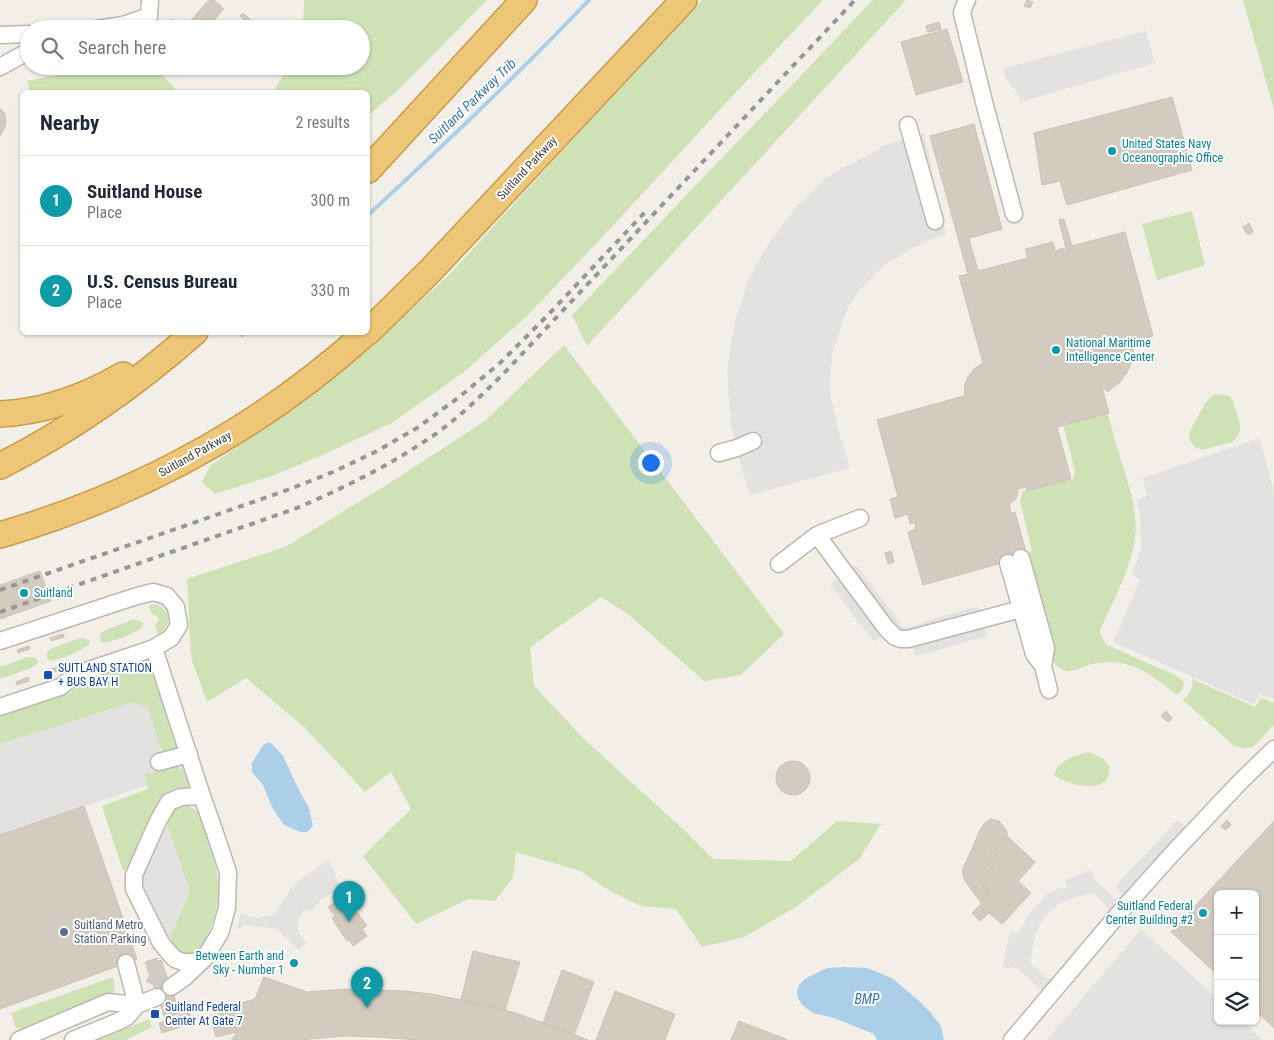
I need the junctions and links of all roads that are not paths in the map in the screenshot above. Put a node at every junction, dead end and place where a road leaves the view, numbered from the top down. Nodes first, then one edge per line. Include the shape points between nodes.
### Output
1 (150, 0) edge
2 (524, 0) edge
3 (684, 0) edge
4 (967, 0) edge
5 (137, 20) edge
6 (20, 34) edge
7 (0, 35) edge
8 (20, 56) edge
9 (0, 67) edge
10 (908, 125) dead end
11 (370, 168) edge
12 (1014, 214) dead end
13 (936, 221) dead end
14 (370, 329) edge
15 (179, 335) edge
16 (191, 335) edge
17 (364, 335) edge
18 (0, 414) edge
19 (753, 441) dead end
20 (720, 453) dead end
21 (0, 466) edge
22 (860, 518) dead end
23 (817, 535) junction
24 (0, 537) edge
25 (779, 564) dead end
26 (1022, 609) junction
27 (0, 641) edge
28 (154, 648) junction
29 (1043, 666) junction
30 (1049, 690) dead end
31 (0, 707) edge
32 (1274, 750) edge
33 (189, 754) junction
34 (159, 762) dead end
35 (202, 796) junction
36 (161, 943) junction
37 (204, 959) junction
38 (126, 963) dead end
39 (163, 964) tunnel mouth
40 (171, 987) dead end
41 (149, 997) junction
42 (19, 1040) edge
43 (73, 1040) edge
44 (1012, 1040) edge

1 - 5 lane via 149,16
2 - 11 highway
3 - 14 highway, Suitland Parkway via 443,258
4 - 12 lane via 962,13
6 - 7 lane
8 - 9 lane
10 - 13 lane
15 - 18 highway via 123,375 81,396 45,408
16 - 21 highway via 96,410
17 - 24 highway, Suitland Parkway via 305,384 221,440 134,486
19 - 20 lane
22 - 23 lane
23 - 25 lane
23 - 26 lane via 886,628 901,640
26 - 29 lane via 1034,654
26 - 29 lane via 1014,561 1046,648
27 - 28 lane via 153,592 167,596 176,607 179,625 171,638
28 - 31 lane via 77,674 60,687
28 - 33 lane
29 - 30 lane
32 - 44 lane via 1121,910
33 - 34 lane
33 - 35 lane
35 - 36 lane via 181,796 169,802 134,875 134,889
35 - 37 lane via 228,872 227,908 220,934
36 - 37 lane via 175,959 192,962
36 - 39 lane
37 - 40 lane
38 - 41 lane
41 - 42 lane via 108,1002
41 - 43 lane via 127,1017

